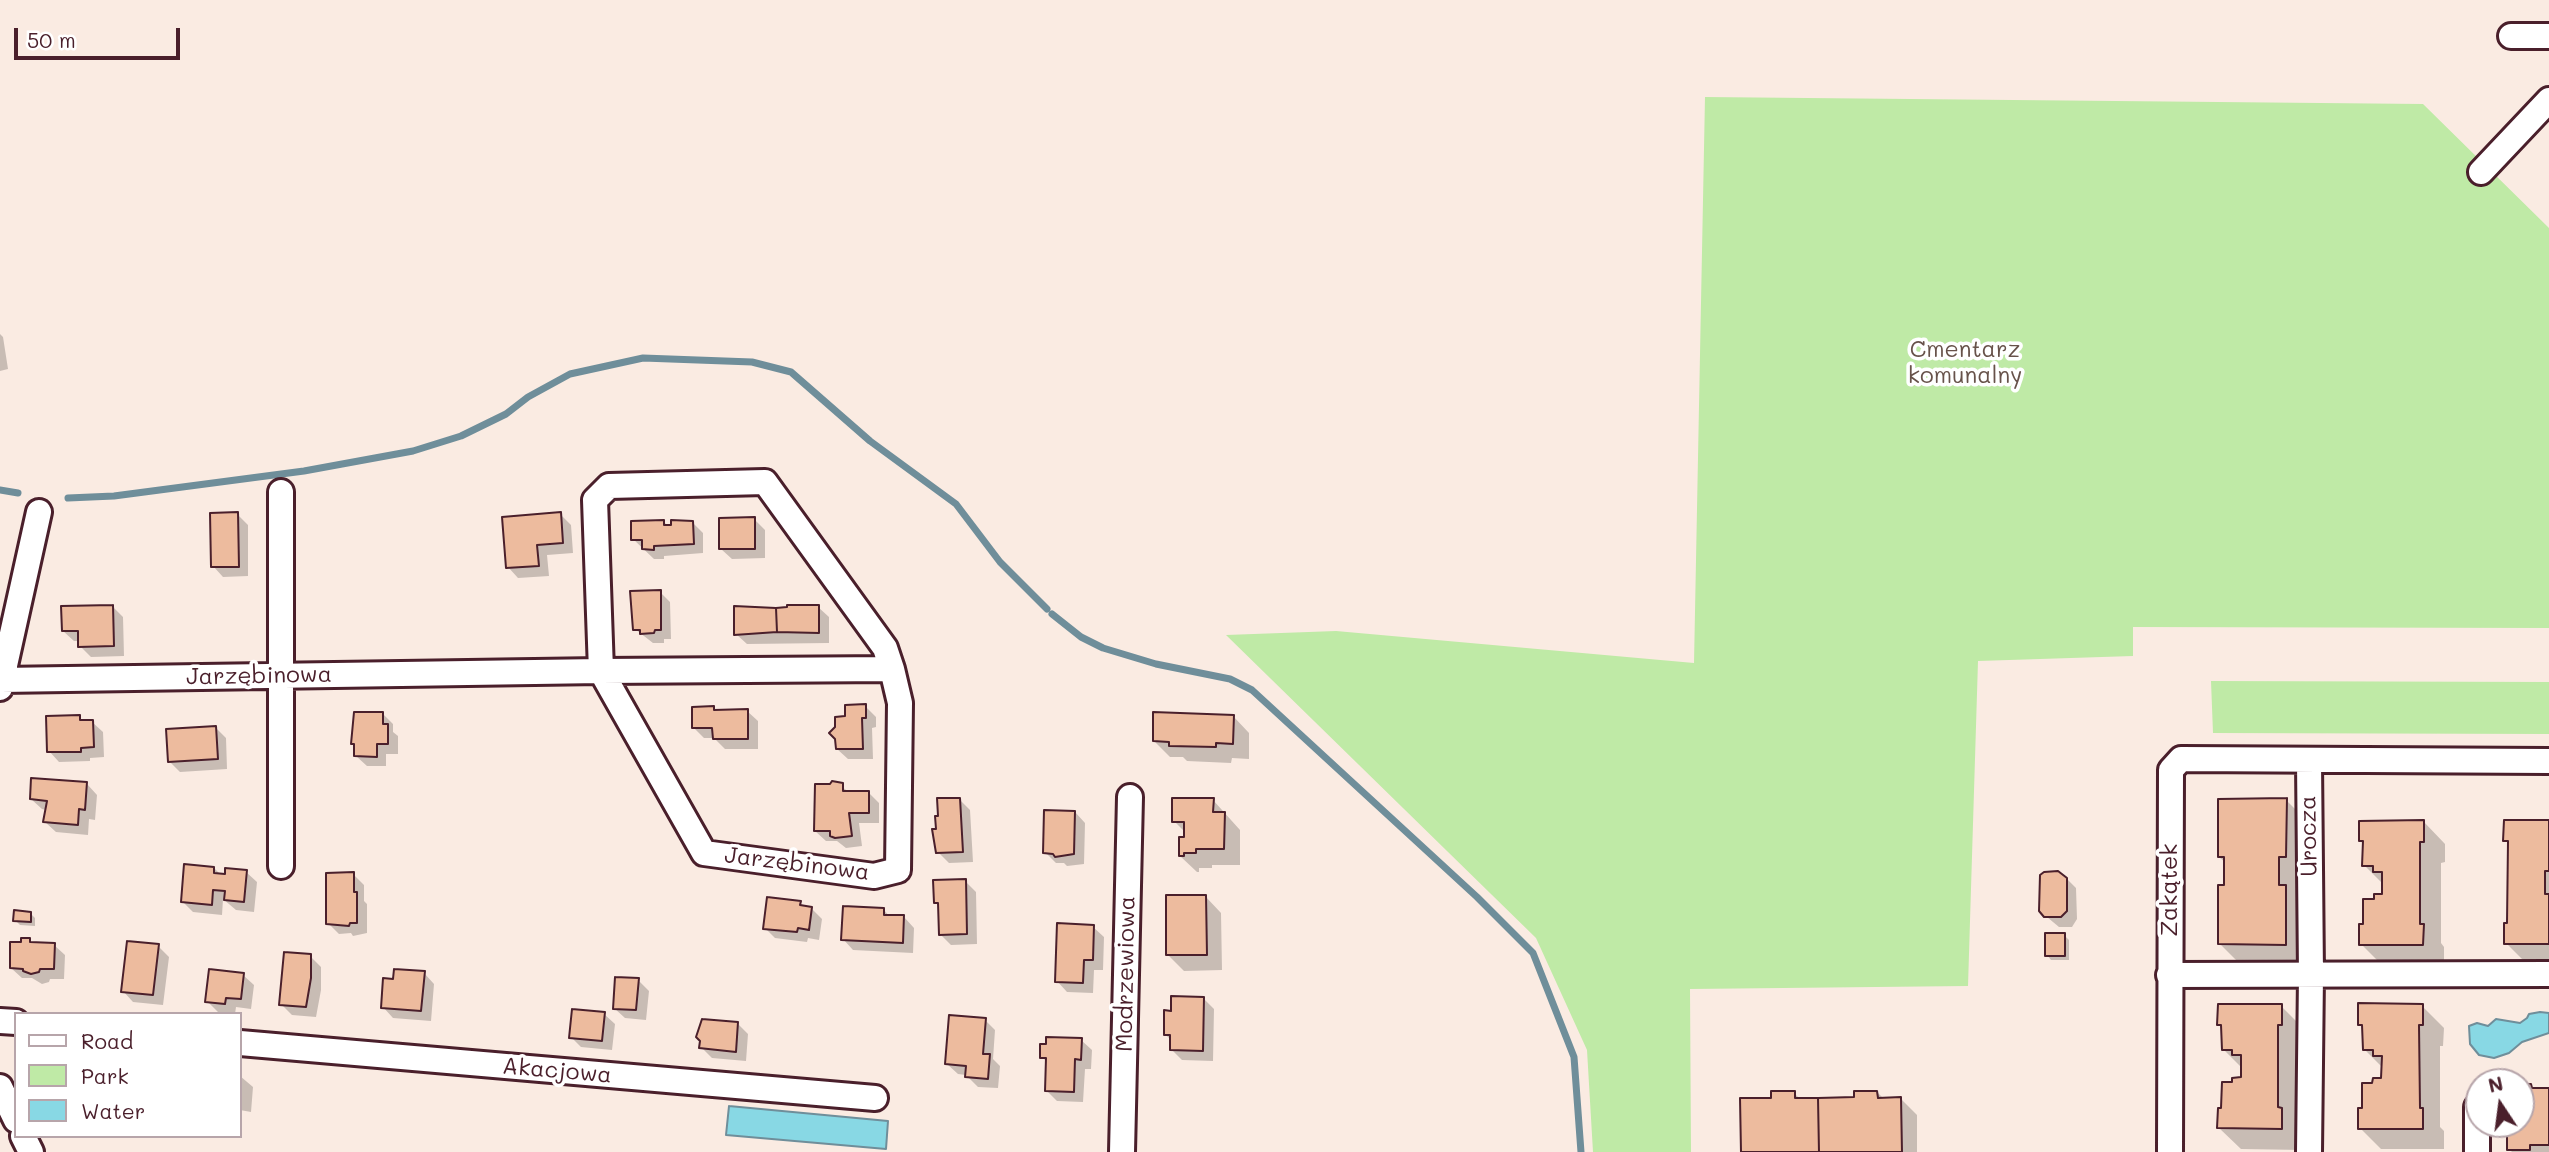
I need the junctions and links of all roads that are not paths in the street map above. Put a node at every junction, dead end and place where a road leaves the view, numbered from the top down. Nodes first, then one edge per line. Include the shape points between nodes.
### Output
1 (2511, 36) dead end
2 (2549, 36) edge
3 (2549, 100) edge
4 (2481, 172) dead end
5 (281, 492) dead end
6 (39, 512) dead end
7 (892, 669) junction
8 (601, 671) junction
9 (281, 676) junction
10 (1, 684) edge
11 (2309, 761) junction
12 (2549, 761) edge
13 (1130, 797) dead end
14 (281, 866) dead end
15 (2549, 974) edge
16 (2169, 975) junction
17 (2311, 975) junction
18 (242, 1043) edge
19 (0, 1087) edge
20 (875, 1098) dead end
21 (14, 1117) edge
22 (1122, 1152) edge
23 (2170, 1152) edge
24 (2309, 1152) edge

1 - 2 street
3 - 4 street
5 - 9 street
6 - 10 street
7 - 8 street, Jarzębinowa
7 - 8 street, Jarzębinowa via 886,648 765,482 609,486 595,500
7 - 8 street, Jarzębinowa via 900,703 898,870 874,876 704,853
8 - 9 street, Jarzębinowa
9 - 10 street, Jarzębinowa
9 - 14 street
11 - 12 street
11 - 16 street, Zakątek via 2181,760 2171,770
11 - 17 street, Urocza
13 - 22 street, Modrzewiowa
15 - 17 street
16 - 17 street
16 - 23 street, Zakątek
17 - 24 street, Urocza
18 - 20 street, Akacjowa
19 - 21 street

